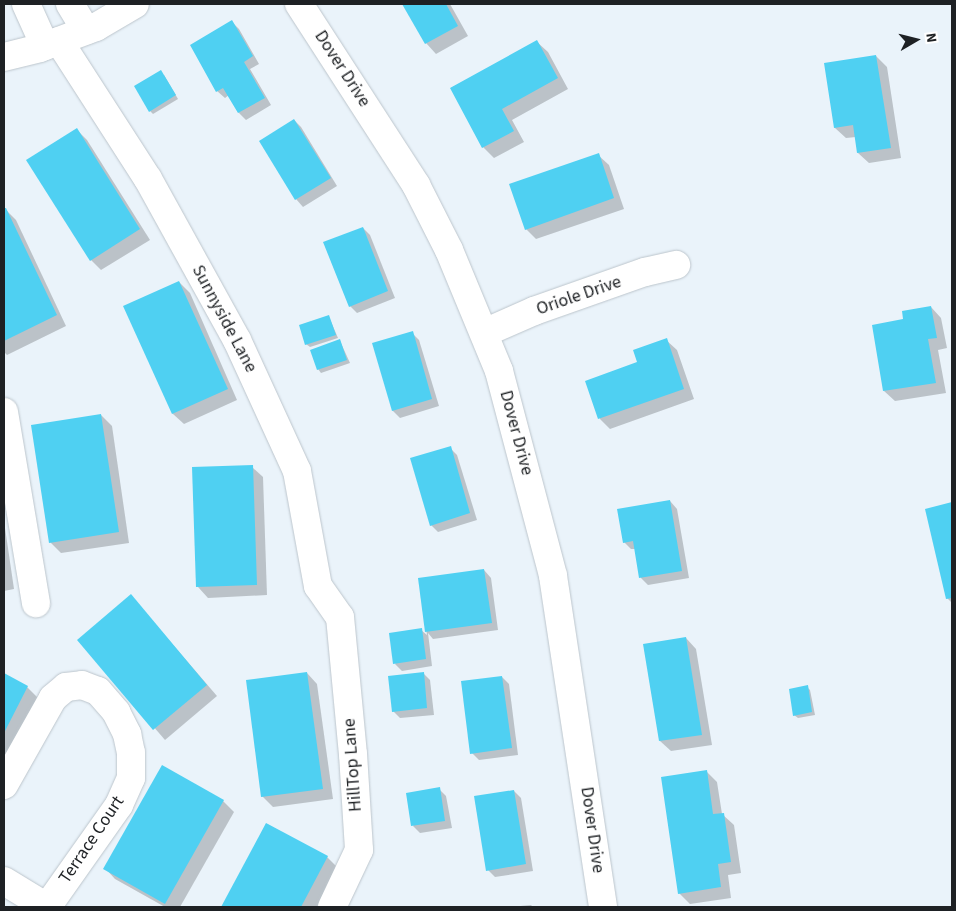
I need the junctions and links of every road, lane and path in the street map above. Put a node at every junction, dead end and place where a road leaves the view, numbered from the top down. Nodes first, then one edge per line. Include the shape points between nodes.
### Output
1 (26, 4) edge
2 (70, 4) edge
3 (135, 4) edge
4 (299, 4) edge
5 (86, 31) junction
6 (52, 44) junction
7 (4, 57) edge
8 (676, 266) dead end
9 (484, 333) junction
10 (4, 412) edge
11 (36, 603) dead end
12 (340, 617) joint
13 (4, 785) edge
14 (4, 881) edge
15 (47, 907) edge
16 (332, 907) edge
17 (603, 907) edge

1 - 6 street, Sunnyside Lane
2 - 5 street
3 - 5 street
4 - 9 street, Dover Drive via 416,185 449,250
5 - 6 street
6 - 7 street
6 - 12 street, Sunnyside Lane via 148,179 237,340 296,471 318,586
8 - 9 street, Oriole Drive via 645,272 534,311
9 - 17 street, Dover Drive via 499,371 553,576
10 - 11 street
12 - 16 street, HillTop Lane via 359,850
13 - 15 street, Terrace Court via 53,698 66,687 82,685 98,691 116,712 127,734 131,778 119,805
14 - 15 street

